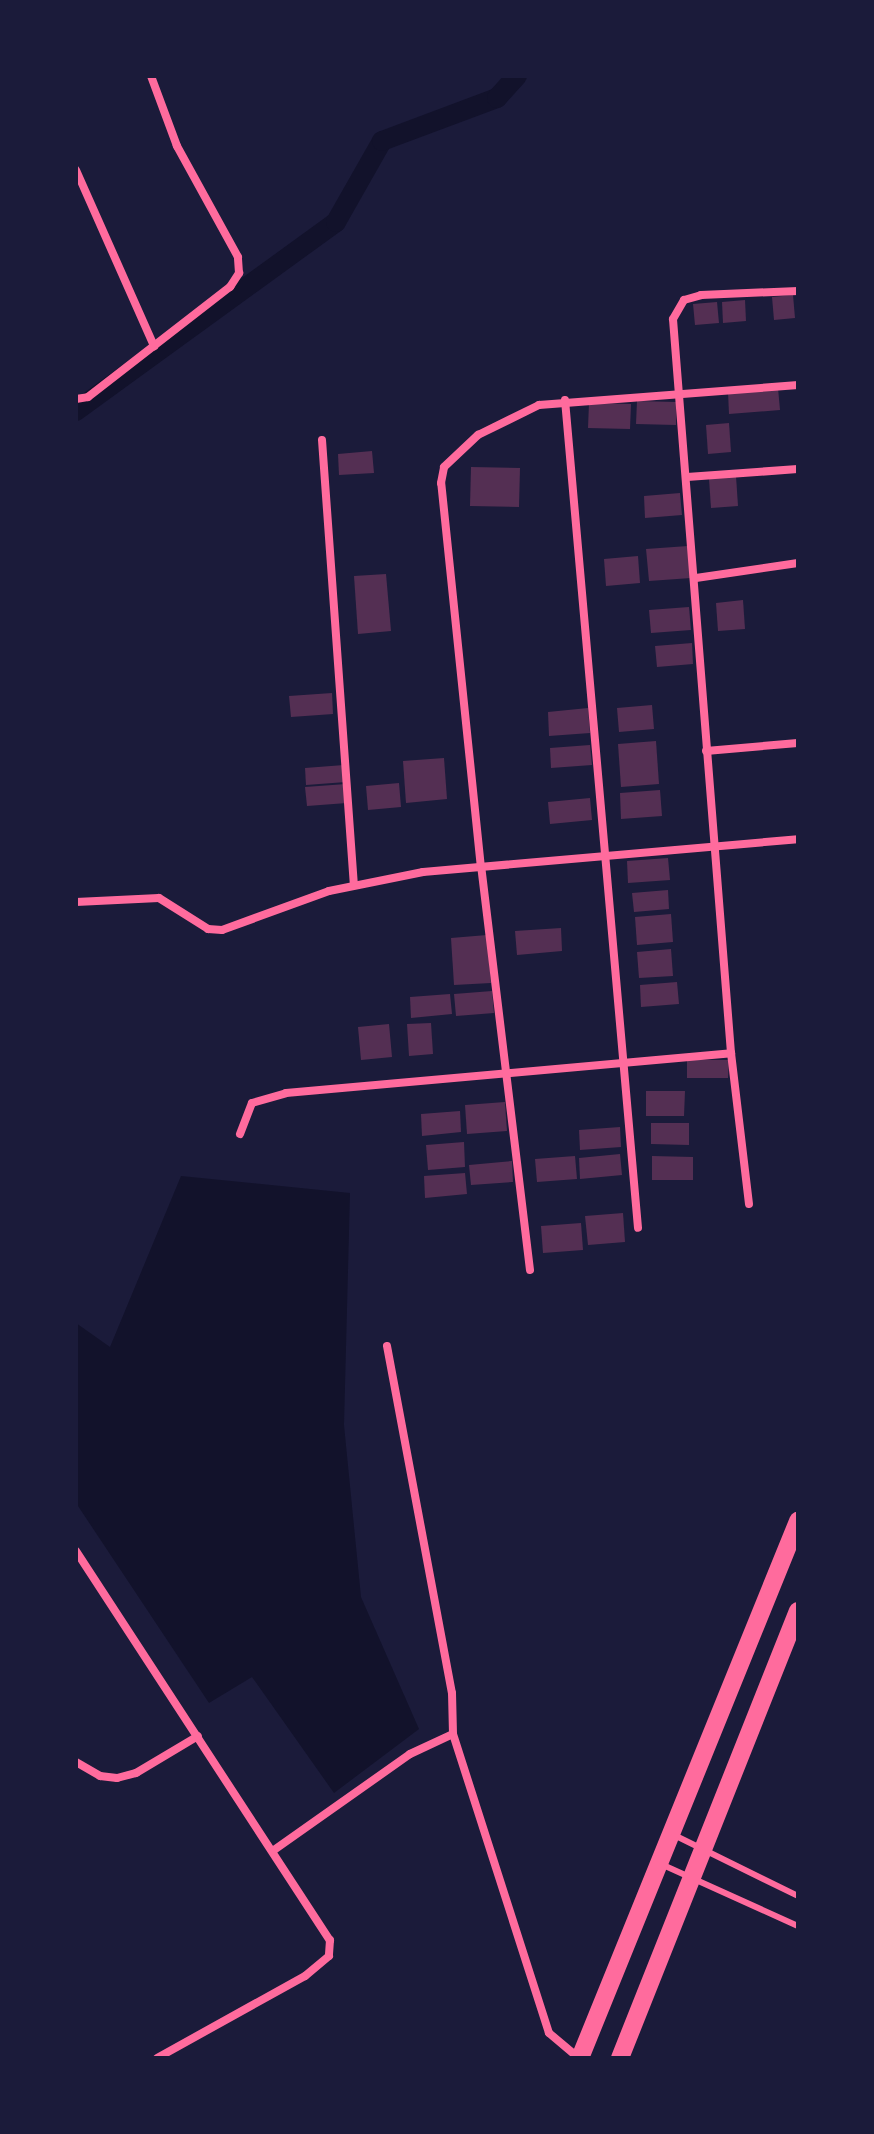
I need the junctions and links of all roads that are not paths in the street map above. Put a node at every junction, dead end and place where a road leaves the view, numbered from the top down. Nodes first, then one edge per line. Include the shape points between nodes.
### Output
1 (151, 76) edge
2 (76, 170) edge
3 (798, 291) edge
4 (154, 346) junction
5 (798, 385) edge
6 (680, 392) junction
7 (76, 399) edge
8 (565, 400) junction
9 (322, 440) dead end
10 (798, 469) edge
11 (687, 477) junction
12 (798, 563) edge
13 (696, 578) junction
14 (798, 743) edge
15 (706, 751) junction
16 (798, 839) edge
17 (715, 845) junction
18 (604, 857) junction
19 (481, 868) junction
20 (354, 885) junction
21 (76, 902) edge
22 (731, 1053) junction
23 (621, 1066) junction
24 (509, 1076) junction
25 (240, 1134) dead end
26 (749, 1204) dead end
27 (638, 1228) dead end
28 (530, 1270) dead end
29 (387, 1346) dead end
30 (798, 1521) edge
31 (76, 1551) edge
32 (798, 1611) edge
33 (453, 1734) junction
34 (198, 1736) junction
35 (76, 1762) edge
36 (671, 1834) junction
37 (705, 1849) junction
38 (274, 1850) junction
39 (659, 1864) junction
40 (694, 1879) junction
41 (798, 1896) edge
42 (798, 1926) edge
43 (157, 2058) edge
44 (580, 2058) edge
45 (620, 2058) edge

1 - 4 street via 177,146 238,257 239,273 230,287
2 - 4 street
3 - 6 street via 684,300 673,319
4 - 7 street via 88,397
5 - 6 street
6 - 8 street
6 - 11 street
8 - 18 street
8 - 19 street via 509,415 454,452 441,483
9 - 20 street
10 - 11 street
11 - 13 street
12 - 13 street
13 - 15 street
14 - 15 street
15 - 17 street
16 - 17 street
17 - 18 street
17 - 22 street
18 - 19 street
18 - 23 street
19 - 20 street
19 - 24 street
20 - 21 street via 222,930 208,929 159,898
22 - 23 street
22 - 26 street
23 - 24 street
23 - 27 street
24 - 25 street via 262,1097 246,1112
24 - 28 street
29 - 33 street via 452,1693
30 - 36 main road
31 - 34 street
32 - 37 main road
33 - 38 street via 410,1754
33 - 44 street via 545,2022 558,2044
34 - 35 street via 136,1773 117,1778 100,1776
34 - 38 street
36 - 37 lane
36 - 39 main road
37 - 40 main road
37 - 41 lane
38 - 43 street via 330,1940 329,1956 305,1976
39 - 40 lane
39 - 44 main road
40 - 42 lane
40 - 45 main road

